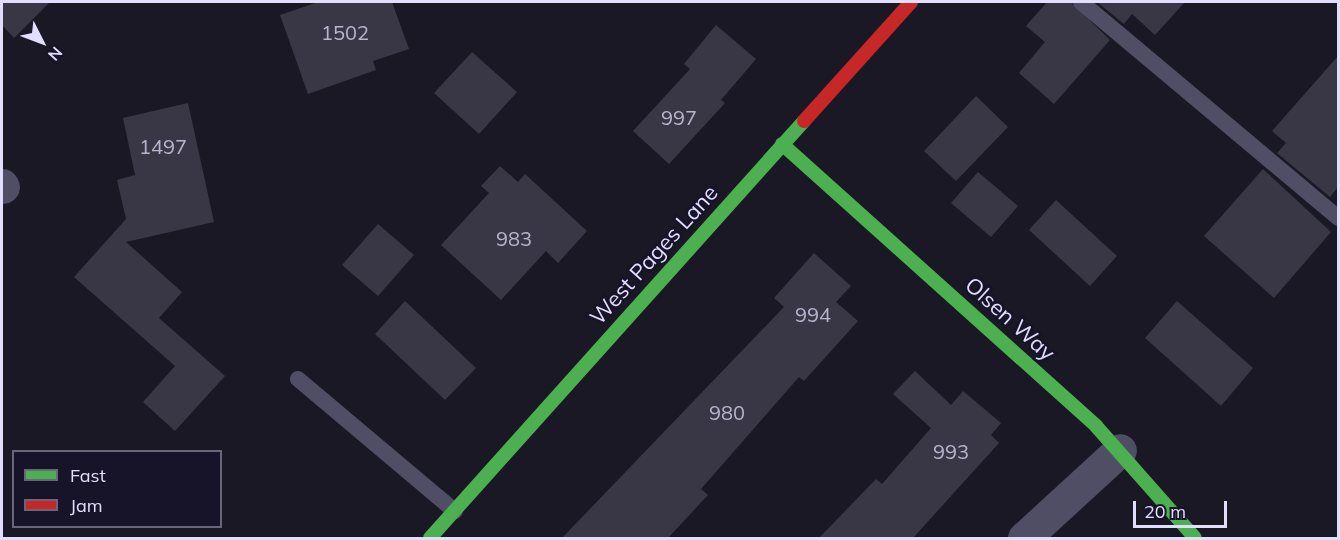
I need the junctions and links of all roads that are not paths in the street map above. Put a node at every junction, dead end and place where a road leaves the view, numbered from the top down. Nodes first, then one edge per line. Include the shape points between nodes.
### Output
1 (911, 2) edge
2 (1081, 2) edge
3 (782, 144) junction
4 (1338, 218) edge
5 (298, 379) dead end
6 (1120, 450) junction
7 (455, 511) junction
8 (430, 538) edge
9 (1024, 538) edge
10 (1195, 538) edge

1 - 3 street, West Pages Lane
2 - 4 lane
3 - 6 street, Olsen Way
3 - 7 street, West Pages Lane
5 - 7 lane
6 - 9 street
6 - 10 street, Olsen Way
7 - 8 street, West Pages Lane

